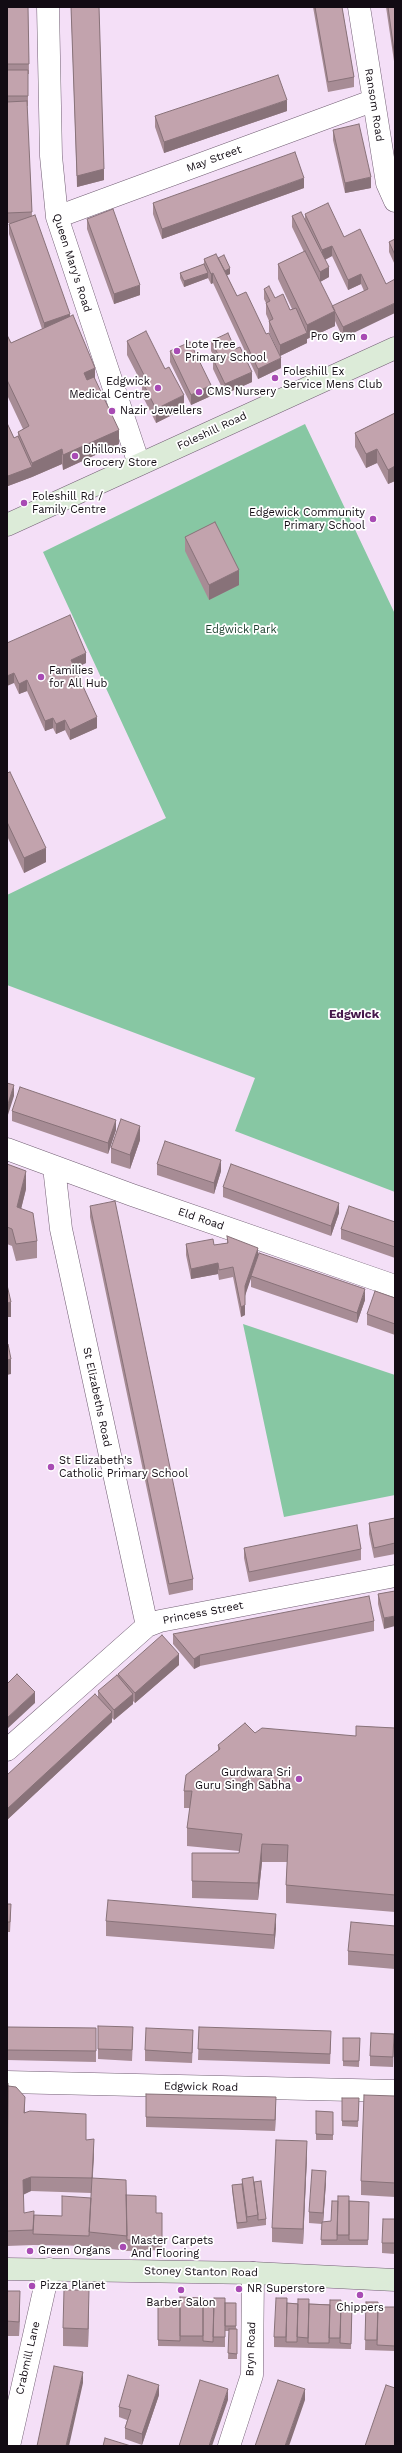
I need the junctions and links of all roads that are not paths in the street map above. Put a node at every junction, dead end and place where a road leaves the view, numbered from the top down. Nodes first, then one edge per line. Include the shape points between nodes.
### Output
1 (48, 7) edge
2 (359, 7) edge
3 (372, 101) junction
4 (395, 201) edge
5 (57, 217) junction
6 (395, 348) edge
7 (140, 464) junction
8 (7, 526) edge
9 (7, 1149) edge
10 (54, 1167) junction
11 (395, 1286) edge
12 (395, 1576) edge
13 (147, 1626) junction
14 (7, 1750) edge
15 (7, 2082) edge
16 (395, 2091) edge
17 (7, 2269) edge
18 (49, 2269) junction
19 (253, 2273) junction
20 (395, 2280) edge
21 (8, 2446) edge
22 (229, 2446) edge

1 - 5 street, Queen Mary's Road via 51,156
2 - 3 street, Ransom Road
3 - 4 street, Ransom Road via 387,183
3 - 5 street, May Street
5 - 7 street, Queen Mary's Road
6 - 7 main road, Foleshill Road
7 - 8 main road, Foleshill Road
9 - 10 street, Eld Road
10 - 11 street, Eld Road
10 - 13 street, St Elizabeths Road via 61,1229
12 - 13 street, Princess Street via 160,1621
13 - 14 street, Princess Street
15 - 16 street, Edgwick Road
17 - 18 main road, Stoney Stanton Road
18 - 19 main road, Stoney Stanton Road
18 - 21 street, Crabmill Lane
19 - 20 main road, Stoney Stanton Road
19 - 22 street, Bryn Road via 252,2375

